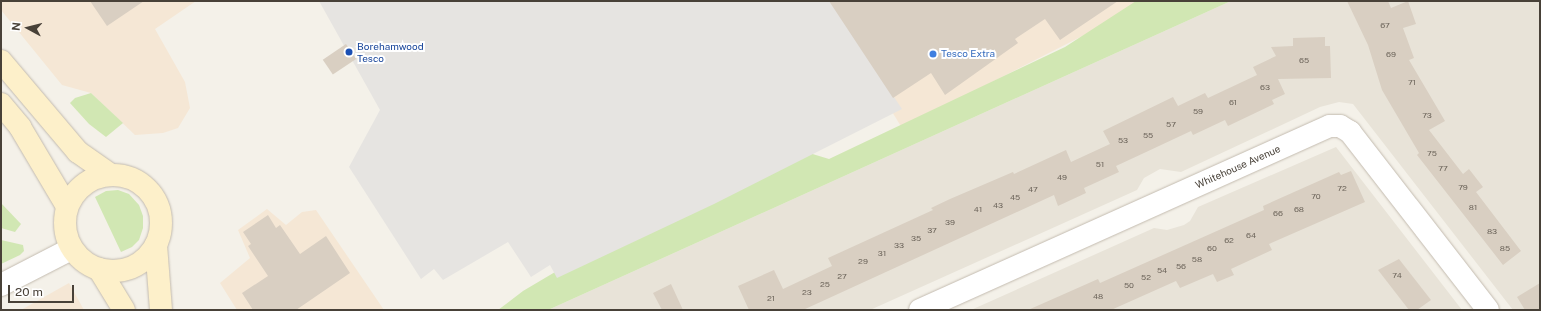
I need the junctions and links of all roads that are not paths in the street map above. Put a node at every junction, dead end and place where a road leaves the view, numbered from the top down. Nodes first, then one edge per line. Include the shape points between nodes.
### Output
1 (1, 61) edge
2 (1, 104) edge
3 (109, 174) junction
4 (67, 206) junction
5 (156, 245) junction
6 (72, 249) junction
7 (99, 269) junction
8 (1, 285) edge
9 (124, 310) edge
10 (162, 310) edge
11 (920, 310) edge
12 (1488, 310) edge

1 - 3 main road via 78,152
2 - 4 main road via 20,127
3 - 4 main road via 84,183 74,193
3 - 5 main road via 120,174 141,183 157,202 161,225
4 - 6 main road via 64,228 66,239
5 - 7 main road via 146,258 132,268 115,272
5 - 10 main road
6 - 7 main road via 83,261
6 - 8 street
7 - 9 main road
11 - 12 street, Whitehouse Avenue via 1330,126 1340,126 1350,132

